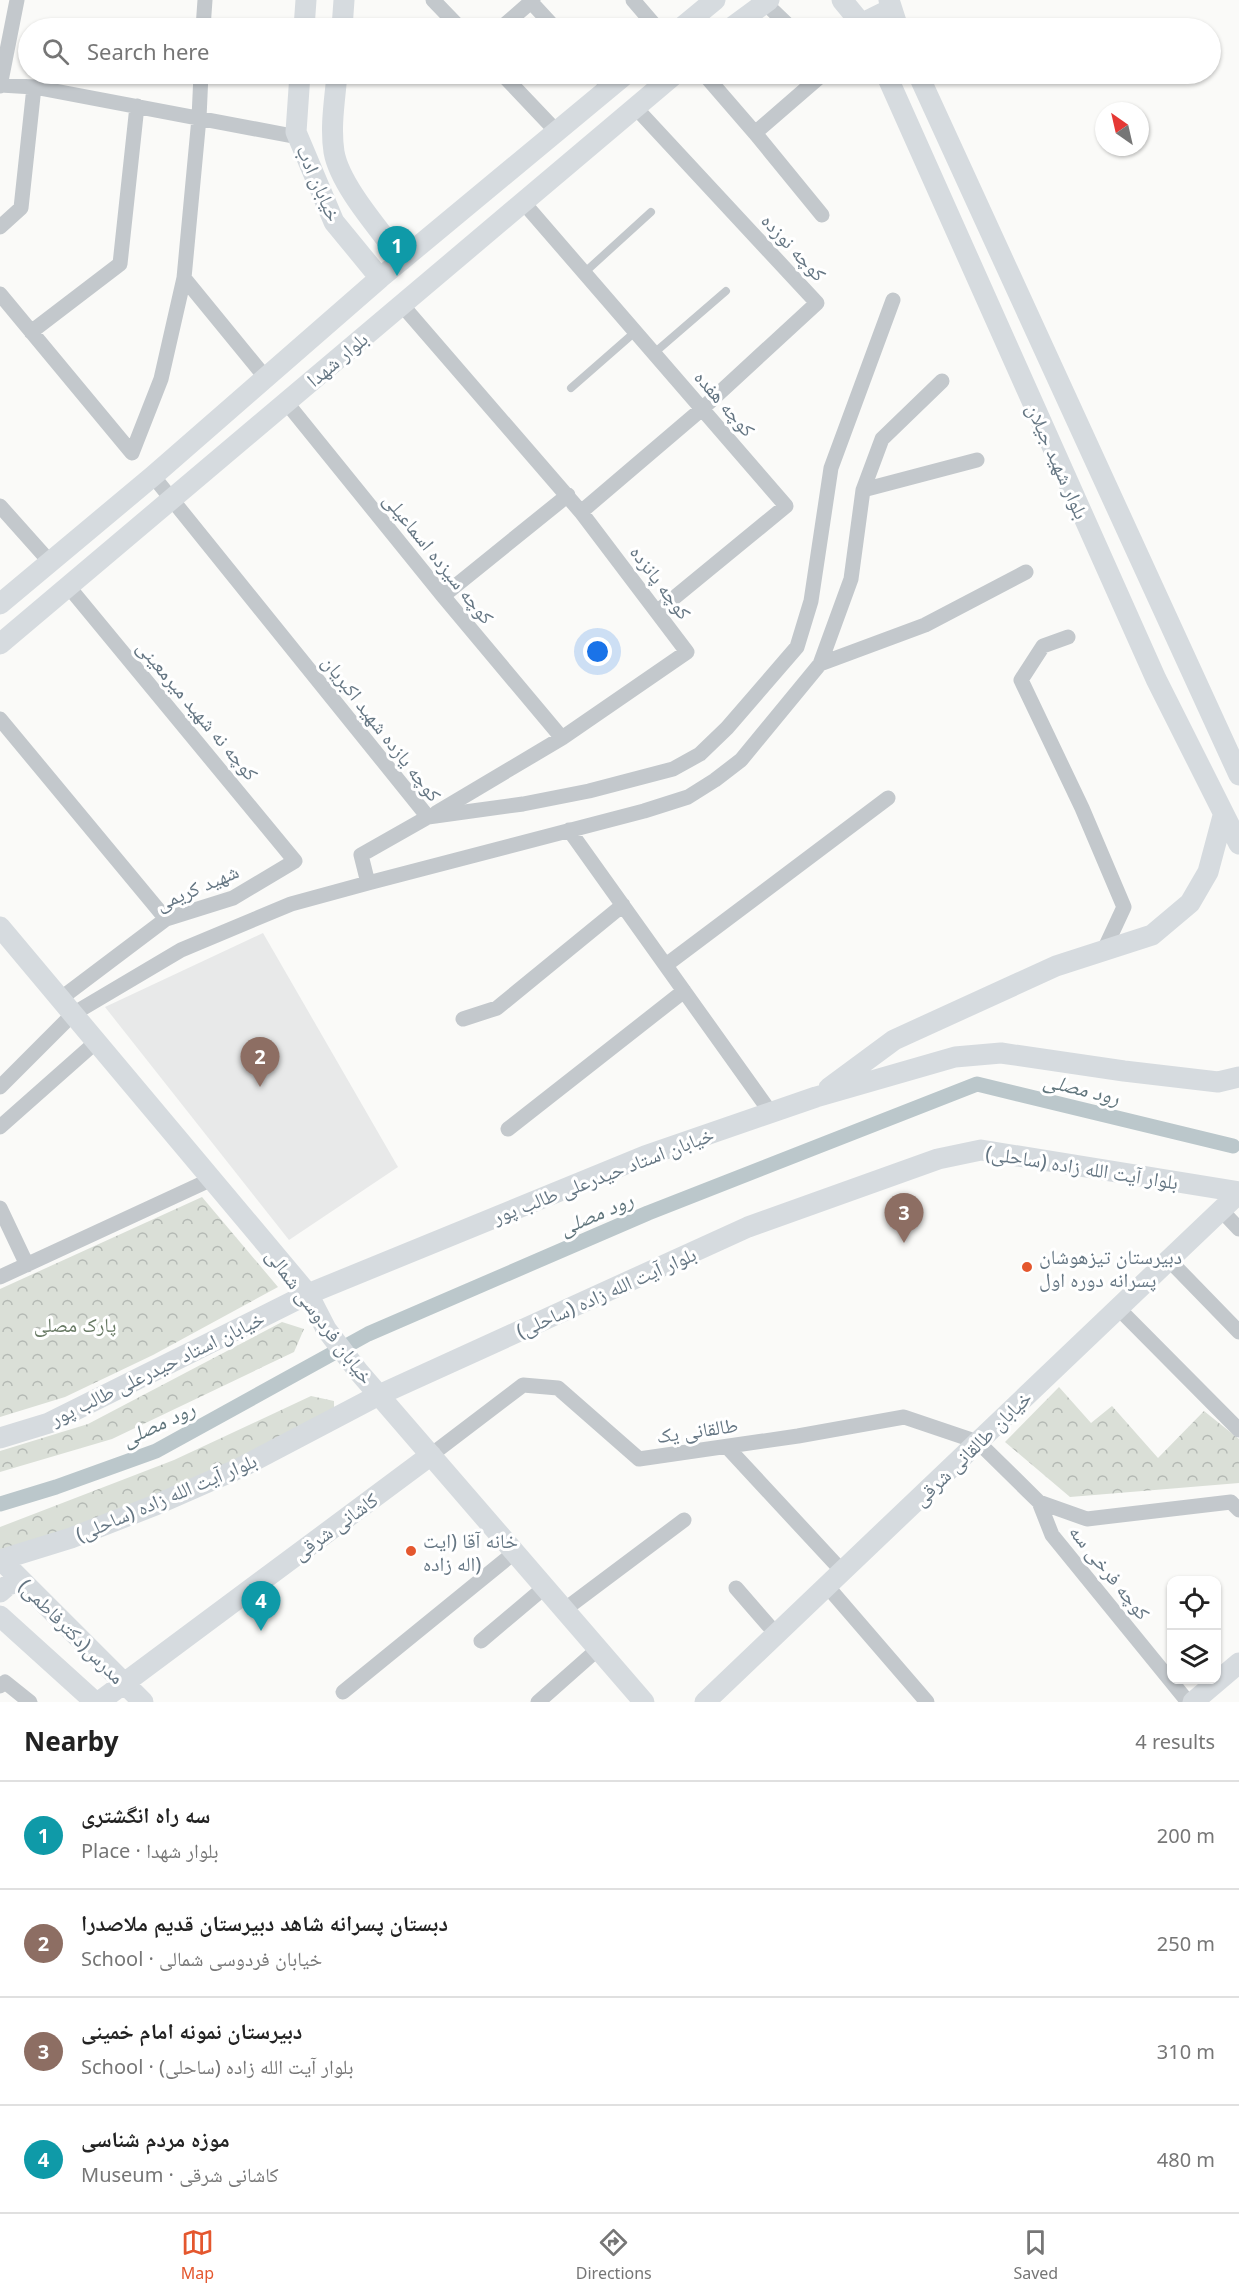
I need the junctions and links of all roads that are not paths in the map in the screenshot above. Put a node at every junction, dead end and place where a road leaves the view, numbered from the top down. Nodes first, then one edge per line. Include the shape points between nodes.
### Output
1 (17, 0) edge
2 (205, 0) edge
3 (306, 0) edge
4 (344, 0) edge
5 (433, 0) edge
6 (633, 0) edge
7 (715, 0) edge
8 (842, 0) edge
9 (531, 1) edge
10 (765, 1) edge
11 (204, 18) edge
12 (305, 18) edge
13 (343, 18) edge
14 (450, 18) edge
15 (512, 18) edge
16 (546, 18) edge
17 (648, 18) edge
18 (693, 18) edge
19 (744, 18) edge
20 (781, 18) edge
21 (857, 18) edge
22 (201, 84) edge
23 (299, 84) edge
24 (337, 84) edge
25 (511, 84) edge
26 (600, 84) edge
27 (663, 84) edge
28 (713, 84) edge
29 (811, 84) edge
30 (889, 84) edge
31 (923, 84) edge
32 (0, 85) edge
33 (33, 87) junction
34 (137, 106) junction
35 (635, 107) junction
36 (199, 118) junction
37 (557, 132) junction
38 (755, 133) junction
39 (298, 137) junction
40 (523, 202) junction
41 (651, 212) dead end
42 (822, 214) dead end
43 (0, 226) edge
44 (402, 260) junction
45 (584, 273) junction
46 (184, 278) junction
47 (380, 278) junction
48 (726, 291) dead end
49 (0, 294) edge
50 (893, 300) dead end
51 (402, 305) junction
52 (31, 332) junction
53 (635, 332) junction
54 (653, 354) junction
55 (265, 377) junction
56 (942, 381) dead end
57 (571, 388) dead end
58 (286, 402) junction
59 (703, 408) junction
60 (977, 460) dead end
61 (153, 476) junction
62 (863, 490) junction
63 (568, 495) junction
64 (173, 499) junction
65 (0, 506) edge
66 (581, 512) junction
67 (50, 562) junction
68 (1026, 572) dead end
69 (68, 586) junction
70 (443, 596) junction
71 (0, 604) edge
72 (658, 611) junction
73 (1068, 637) dead end
74 (0, 644) edge
75 (820, 664) junction
76 (0, 719) edge
77 (562, 738) junction
78 (1239, 775) edge
79 (888, 798) dead end
80 (1223, 816) junction
81 (428, 817) junction
82 (570, 830) junction
83 (1239, 844) edge
84 (295, 861) joint
85 (368, 883) junction
86 (623, 905) junction
87 (166, 919) junction
88 (0, 927) edge
89 (1104, 950) junction
90 (666, 965) junction
91 (684, 991) junction
92 (67, 1006) junction
93 (464, 1019) dead end
94 (96, 1042) junction
95 (1239, 1077) edge
96 (0, 1087) edge
97 (816, 1097) junction
98 (771, 1113) junction
99 (0, 1127) edge
100 (508, 1129) dead end
101 (212, 1179) junction
102 (1239, 1192) edge
103 (0, 1208) edge
104 (1221, 1210) junction
105 (1239, 1229) edge
106 (1168, 1260) junction
107 (27, 1265) junction
108 (0, 1277) edge
109 (308, 1293) junction
110 (1119, 1308) junction
111 (1239, 1332) edge
112 (379, 1395) junction
113 (1239, 1430) edge
114 (0, 1438) edge
115 (978, 1442) junction
116 (727, 1447) junction
117 (431, 1455) junction
118 (1039, 1502) junction
119 (1239, 1510) edge
120 (684, 1520) dead end
121 (515, 1552) junction
122 (0, 1560) edge
123 (842, 1571) junction
124 (22, 1581) junction
125 (827, 1586) junction
126 (545, 1587) junction
127 (736, 1588) dead end
128 (0, 1592) edge
129 (564, 1610) junction
130 (0, 1616) edge
131 (776, 1634) junction
132 (481, 1641) dead end
133 (598, 1649) junction
134 (1239, 1663) edge
135 (124, 1682) junction
136 (0, 1686) edge
137 (343, 1692) dead end
138 (30, 1702) edge
139 (97, 1702) edge
140 (143, 1702) edge
141 (538, 1702) edge
142 (644, 1702) edge
143 (705, 1702) edge
144 (927, 1702) edge
145 (1191, 1702) edge

1 - 32 street
2 - 11 street
3 - 12 street
4 - 13 street
5 - 14 street
6 - 17 street
7 - 18 street
8 - 21 street
9 - 15 street
9 - 16 street
10 - 19 street
10 - 20 street
22 - 36 street
23 - 39 street, خیابان ادب
24 - 44 street, خیابان ادب via 334,153 344,180
25 - 37 street
26 - 37 street, بلوار شهدا
27 - 35 street, بلوار شهدا
28 - 38 street
29 - 38 street
30 - 80 street, بلوار شهید جیلان via 1156,679
31 - 78 street, بلوار شهید جیلان
32 - 33 street
33 - 34 street
33 - 43 street via 21,208
34 - 36 street
34 - 52 street via 120,264
35 - 40 street, بلوار شهدا
35 - 59 street, کوچه نوزده via 817,303
36 - 39 street
36 - 46 street
37 - 44 street, بلوار شهدا
38 - 42 street
39 - 47 street, خیابان ادب via 334,222
40 - 45 street, کوچه هفده
40 - 51 street, بلوار شهدا
41 - 45 lane
44 - 47 street, بلوار شهدا
45 - 53 street, کوچه هفده
46 - 52 street via 161,379 132,453
46 - 55 street
47 - 55 street, بلوار شهدا
48 - 54 lane
49 - 52 street
50 - 81 street via 831,468 811,601 797,647 727,728 700,754 673,769 534,802
51 - 58 street, بلوار شهدا
51 - 63 street, کوچه پانزده
53 - 54 street, کوچه هفده
53 - 57 lane
54 - 59 street, کوچه هفده
55 - 61 street, بلوار شهدا
56 - 62 street via 882,439
58 - 64 street, بلوار شهدا
58 - 70 street, کوچه سیزده اسماعیلی
59 - 66 street
59 - 72 street, کوچه هفده via 786,506
60 - 62 street
61 - 64 street, کوچه یازده شهید اکبریان
61 - 67 street, بلوار شهدا
62 - 75 street via 851,579
63 - 66 street, کوچه پانزده
63 - 70 street
64 - 69 street, بلوار شهدا
64 - 81 street, کوچه یازده شهید اکبریان
65 - 67 street
66 - 72 street, کوچه پانزده
67 - 71 street, بلوار شهدا
68 - 75 street via 925,625
69 - 74 street, بلوار شهدا
69 - 84 street, کوچه نه شهید میرمعینی
70 - 77 street, کوچه سیزده اسماعیلی
72 - 77 street, کوچه پانزده via 687,652
73 - 89 street via 1043,646 1021,680 1124,907
75 - 82 street via 741,760 715,780 688,796
76 - 87 street
77 - 81 street, کوچه پانزده
79 - 90 street
80 - 83 street, بلوار شهید جیلان
80 - 89 street via 1208,872 1190,903 1152,935
81 - 85 street, کوچه یازده شهید اکبریان via 361,855
82 - 85 street
82 - 86 street
84 - 87 street, شهید کریمی via 233,898
85 - 92 street via 291,904 181,950
86 - 90 street
86 - 93 street via 497,1008
87 - 92 street, شهید کریمی
88 - 92 street, خیابان فردوسی شمالی
89 - 97 street via 1056,966 894,1040
90 - 91 street
91 - 98 street
91 - 100 street
92 - 94 street, خیابان فردوسی شمالی
92 - 96 street
94 - 99 street
94 - 101 street, خیابان فردوسی شمالی
95 - 97 street, خیابان استاد حیدرعلی طالب پور via 1218,1082 1001,1053 955,1057
97 - 98 street, خیابان استاد حیدرعلی طالب پور
98 - 109 street, خیابان استاد حیدرعلی طالب پور via 645,1156
101 - 107 street
101 - 109 street, خیابان فردوسی شمالی
102 - 104 street, خیابان طالقانی شرقی
102 - 112 street, بلوار آیت الله زاده (ساحلی) via 981,1150 938,1158 748,1227
103 - 107 street
104 - 105 street
104 - 106 street, خیابان طالقانی شرقی
106 - 110 street, خیابان طالقانی شرقی
106 - 111 street
107 - 108 street
109 - 112 street, خیابان فردوسی شمالی via 326,1329
109 - 114 street, خیابان استاد حیدرعلی طالب پور via 49,1423
110 - 113 street
110 - 115 street, خیابان طالقانی شرقی
112 - 117 street, خیابان فردوسی شمالی
112 - 122 street, بلوار آیت الله زاده (ساحلی) via 240,1468 158,1504
115 - 116 street, طالقانی یک via 904,1418
115 - 118 street, کوچه فرخی سه
115 - 123 street, خیابان طالقانی شرقی
116 - 117 street, طالقانی یک via 639,1460 558,1388 523,1385
116 - 123 street
117 - 121 street, خیابان فردوسی شمالی
117 - 135 street, کاشانی شرقی
118 - 119 street via 1087,1519 1231,1502
118 - 145 street, کوچه فرخی سه via 1052,1535
120 - 129 street
121 - 126 street, خیابان فردوسی شمالی
121 - 137 street
122 - 124 street, مدرس(دکترفاطمی)
123 - 125 street, خیابان طالقانی شرقی
124 - 128 street
124 - 135 street, مدرس(دکترفاطمی)
125 - 131 street, خیابان طالقانی شرقی
125 - 144 street
126 - 129 street, خیابان فردوسی شمالی
126 - 132 street
127 - 131 street
129 - 133 street, خیابان فردوسی شمالی
130 - 139 street
131 - 143 street, خیابان طالقانی شرقی
133 - 141 street
133 - 142 street, خیابان فردوسی شمالی
134 - 145 street
135 - 139 street, کاشانی شرقی
135 - 140 street, مدرس(دکترفاطمی)
136 - 138 street via 5,1682

